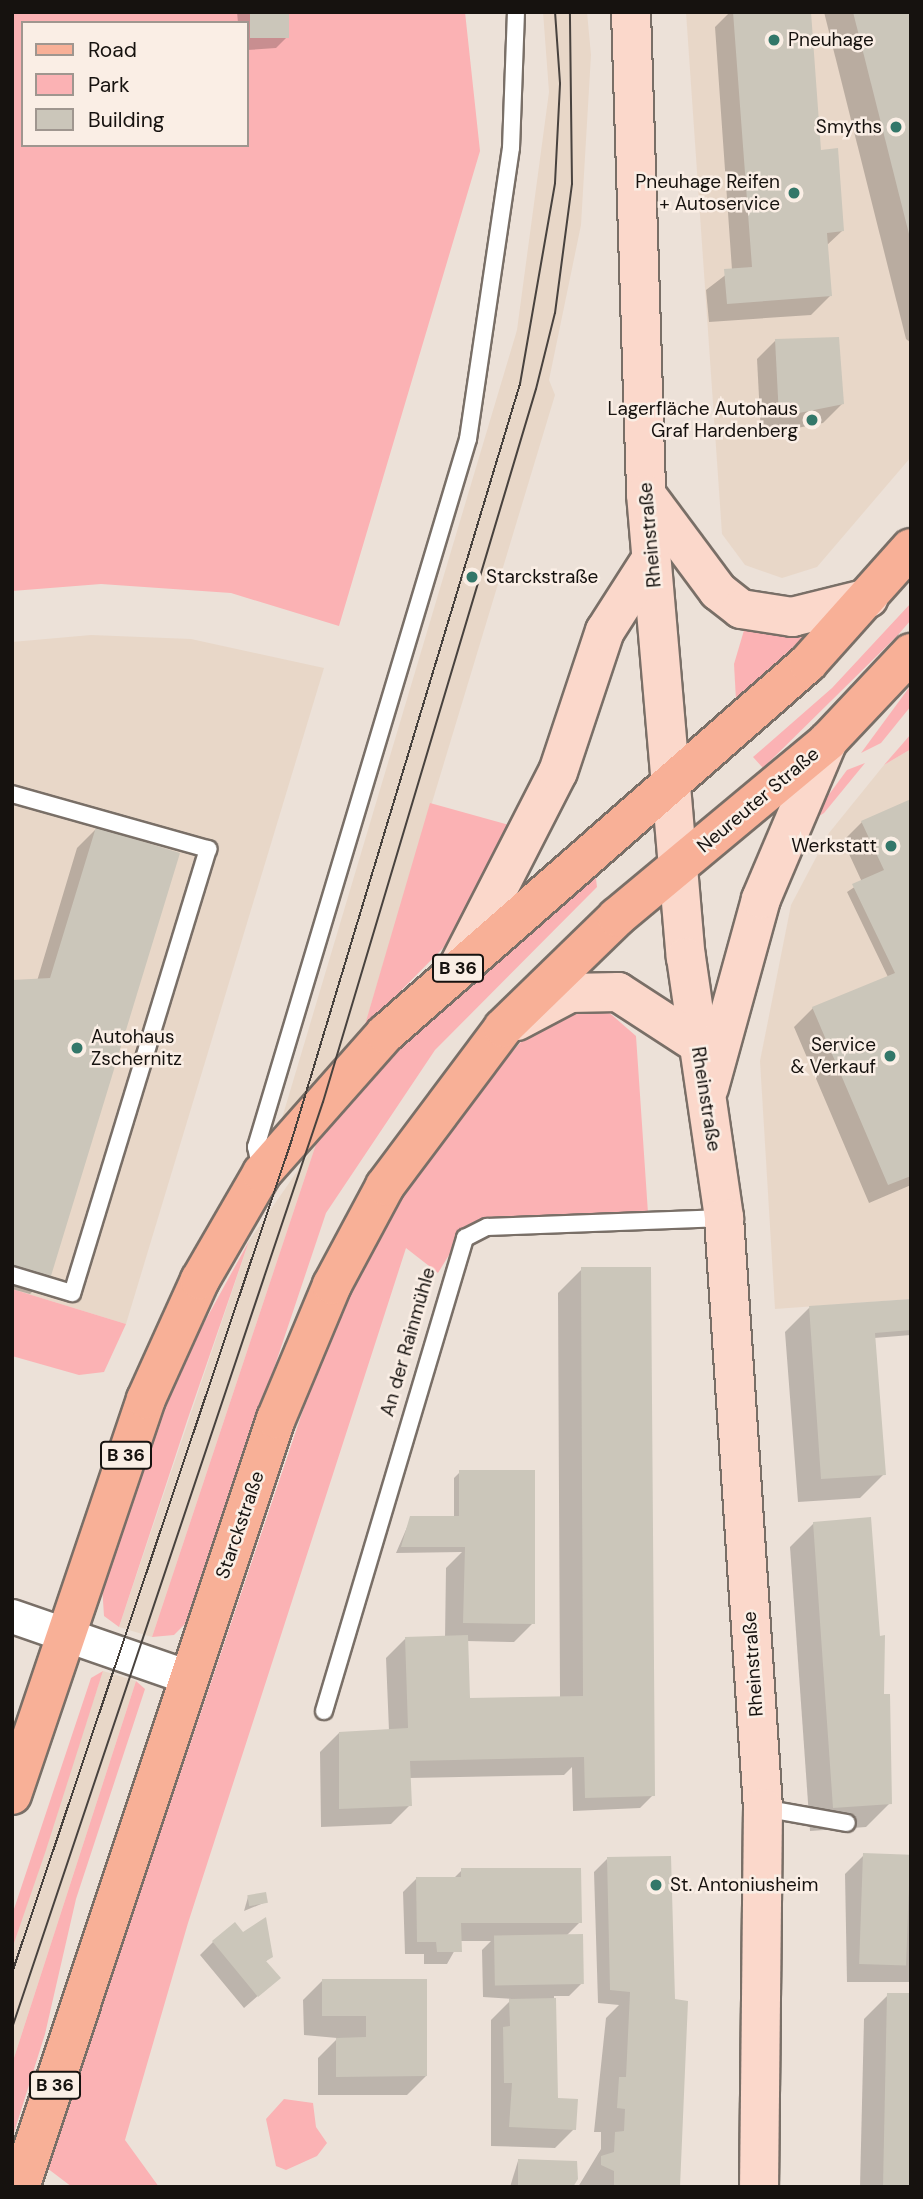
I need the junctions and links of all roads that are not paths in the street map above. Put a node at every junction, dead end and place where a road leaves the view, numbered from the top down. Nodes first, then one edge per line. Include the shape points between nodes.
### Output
1 (516, 12) edge
2 (632, 12) edge
3 (646, 494) junction
4 (911, 548) edge
5 (651, 559) junction
6 (869, 598) junction
7 (911, 653) edge
8 (828, 741) junction
9 (671, 782) junction
10 (12, 794) edge
11 (679, 867) junction
12 (596, 936) joint
13 (457, 969) junction
14 (503, 1028) junction
15 (698, 1044) junction
16 (707, 1093) junction
17 (262, 1173) junction
18 (724, 1218) junction
19 (12, 1276) edge
20 (12, 1616) edge
21 (65, 1634) junction
22 (188, 1677) junction
23 (324, 1711) dead end
24 (12, 1795) edge
25 (763, 1808) junction
26 (846, 1823) dead end
27 (20, 2187) edge
28 (759, 2187) edge

1 - 17 lane via 511,148 468,439 256,1147
2 - 3 street, Rheinstraße
3 - 5 street, Rheinstraße
3 - 6 street via 718,591 741,609 784,617
4 - 6 main road
5 - 9 street, Rheinstraße
5 - 13 street via 606,631 558,772
6 - 9 main road via 808,663
7 - 8 main road, Neureuter Straße / B 36
8 - 11 main road, Neureuter Straße / B 36
8 - 16 street via 761,899
9 - 11 street, Rheinstraße
9 - 13 main road, B 36
10 - 19 lane via 208,849 72,1293
11 - 12 main road, Neureuter Straße / B 36
11 - 15 street, Rheinstraße
12 - 14 main road, Starckstraße / B 36
13 - 17 main road, B 36 via 385,1034
14 - 15 street via 570,993 618,992
14 - 22 main road, Starckstraße / B 36 via 385,1186 332,1285 276,1419
15 - 16 street, Rheinstraße
16 - 18 street, Rheinstraße
17 - 21 main road, B 36 via 161,1363
18 - 23 lane, An der Rainmühle via 487,1227 465,1237
18 - 25 street, Rheinstraße
20 - 21 street
21 - 22 street
21 - 24 main road, B 36
22 - 27 main road, Starckstraße / B 36
25 - 26 lane
25 - 28 street, Rheinstraße

